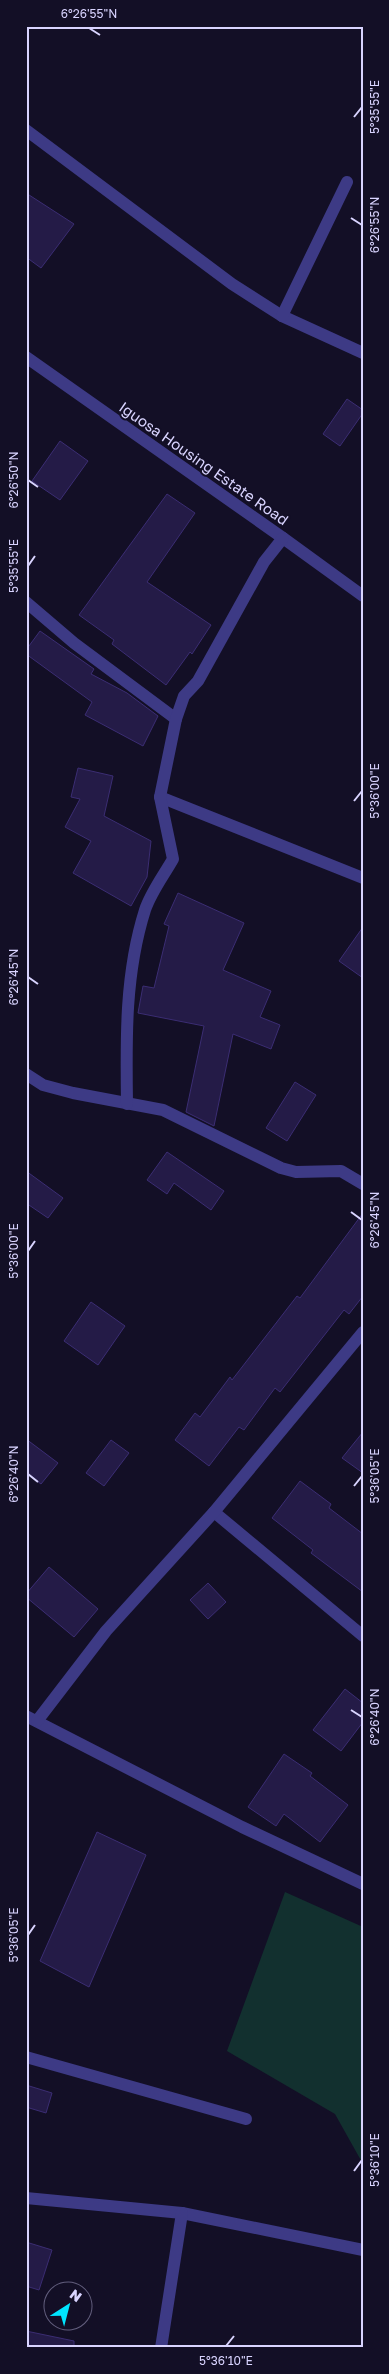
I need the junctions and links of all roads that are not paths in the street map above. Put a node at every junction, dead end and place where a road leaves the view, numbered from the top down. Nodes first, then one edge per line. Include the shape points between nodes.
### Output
1 (26, 130) edge
2 (348, 182) dead end
3 (282, 316) junction
4 (363, 353) edge
5 (26, 357) edge
6 (283, 538) junction
7 (363, 596) edge
8 (26, 602) edge
9 (176, 719) junction
10 (160, 797) junction
11 (363, 878) edge
12 (26, 1074) edge
13 (127, 1104) junction
14 (363, 1184) edge
15 (363, 1332) edge
16 (214, 1512) junction
17 (363, 1636) edge
18 (32, 1718) edge
19 (363, 1884) edge
20 (26, 2057) edge
21 (246, 2119) dead end
22 (27, 2202) edge
23 (182, 2213) junction
24 (363, 2250) edge
25 (161, 2348) edge

1 - 3 street via 232,284
2 - 3 street
3 - 4 street
5 - 6 street, Iguosa Housing Estate Road
6 - 7 street, Iguosa Housing Estate Road
6 - 9 street via 264,562 198,681 184,696
8 - 9 street via 74,643
9 - 10 street
10 - 11 street
10 - 13 street via 173,859 146,908 130,973 126,1036
12 - 13 street via 43,1085
13 - 14 street via 163,1110 281,1168 296,1172 341,1171
15 - 16 street
16 - 17 street
16 - 18 street
18 - 19 street via 242,1827
20 - 21 street
22 - 23 street
23 - 24 street
23 - 25 street

